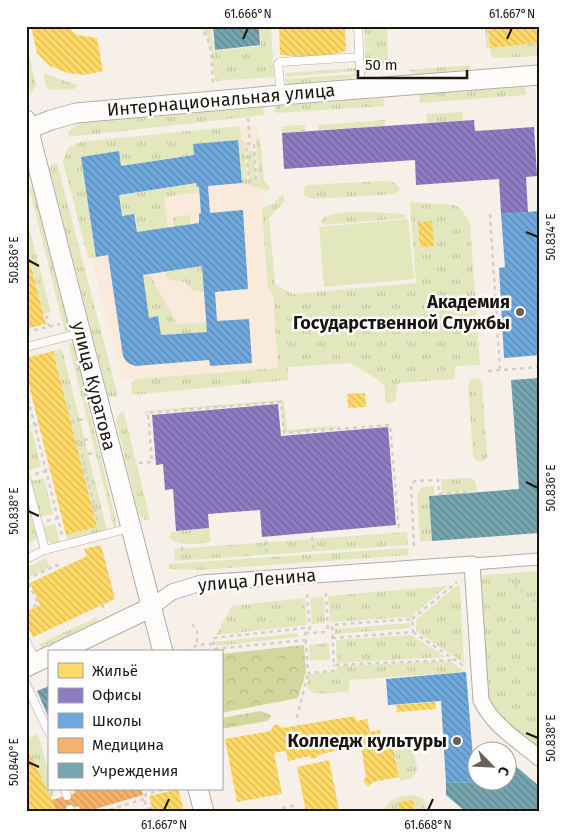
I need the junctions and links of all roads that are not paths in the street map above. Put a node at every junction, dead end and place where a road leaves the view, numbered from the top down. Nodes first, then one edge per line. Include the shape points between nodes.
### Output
1 (358, 26) edge
2 (360, 57) junction
3 (539, 75) edge
4 (361, 89) junction
5 (272, 99) junction
6 (27, 126) edge
7 (80, 333) junction
8 (26, 347) edge
9 (30, 476) edge
10 (130, 528) junction
11 (45, 550) junction
12 (26, 559) edge
13 (539, 560) edge
14 (472, 564) junction
15 (152, 608) junction
16 (26, 642) edge
17 (62, 650) edge
18 (162, 650) edge
19 (37, 662) edge
20 (26, 684) edge
21 (48, 731) edge
22 (539, 758) edge
23 (198, 790) edge
24 (204, 812) edge

1 - 2 lane
2 - 4 lane
2 - 5 lane via 280,62
3 - 4 street, Интернациональная улица
4 - 5 street, Интернациональная улица
5 - 6 street, Интернациональная улица via 76,113
6 - 7 street, улица Куратова
7 - 8 lane
7 - 10 street, улица Куратова
9 - 11 lane
10 - 11 lane
10 - 15 street, улица Куратова
11 - 12 lane
13 - 14 street, улица Ленина
14 - 15 street, улица Ленина via 201,583 172,592
14 - 22 street via 481,700 495,721
15 - 17 street, улица Ленина
15 - 18 street, улица Куратова
16 - 19 lane
20 - 21 lane
23 - 24 street

